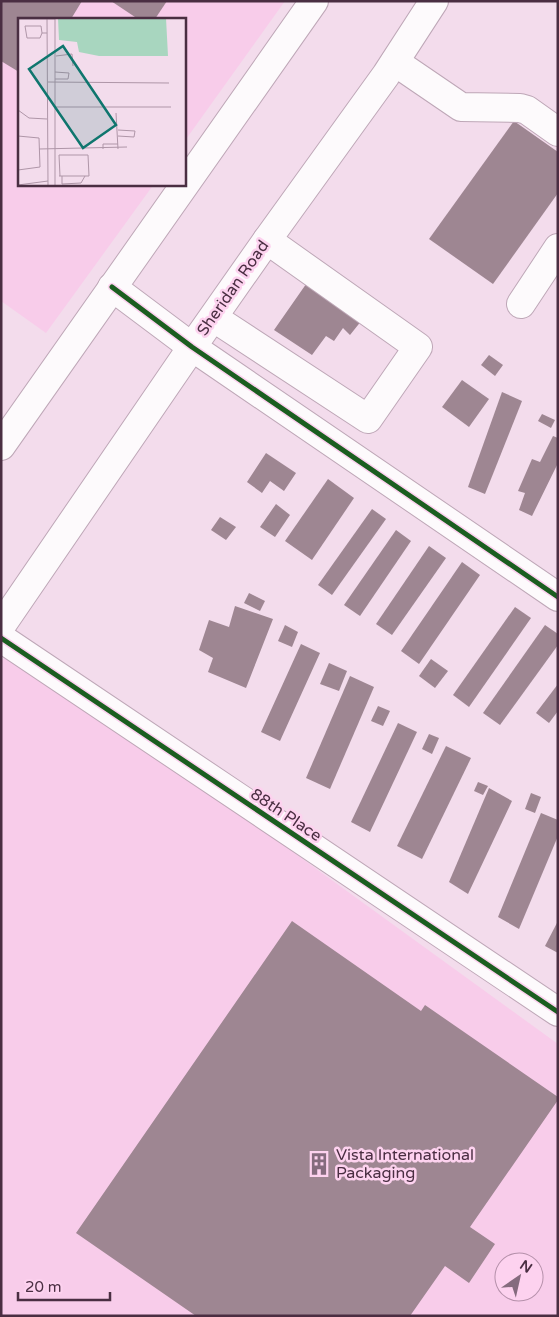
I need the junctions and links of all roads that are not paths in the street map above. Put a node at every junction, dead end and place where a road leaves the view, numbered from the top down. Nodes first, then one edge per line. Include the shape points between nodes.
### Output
1 (314, 1) edge
2 (434, 1) edge
3 (395, 62) junction
4 (558, 132) edge
5 (185, 184) edge
6 (184, 185) edge
7 (267, 240) junction
8 (558, 248) edge
9 (112, 287) junction
10 (521, 304) dead end
11 (214, 318) junction
12 (192, 347) junction
13 (1, 446) edge
14 (558, 597) edge
15 (1, 626) edge
16 (1, 638) edge
17 (558, 1012) edge

1 - 5 main road
2 - 3 main road, Sheridan Road
3 - 4 main road via 461,108 520,108
3 - 7 main road, Sheridan Road
6 - 9 main road
7 - 11 main road, Sheridan Road
7 - 11 main road via 418,347 368,419
8 - 10 main road
9 - 12 main road
9 - 13 main road
11 - 12 main road, Sheridan Road
12 - 14 main road
12 - 15 main road, Sheridan Road
16 - 17 main road, 88th Place

